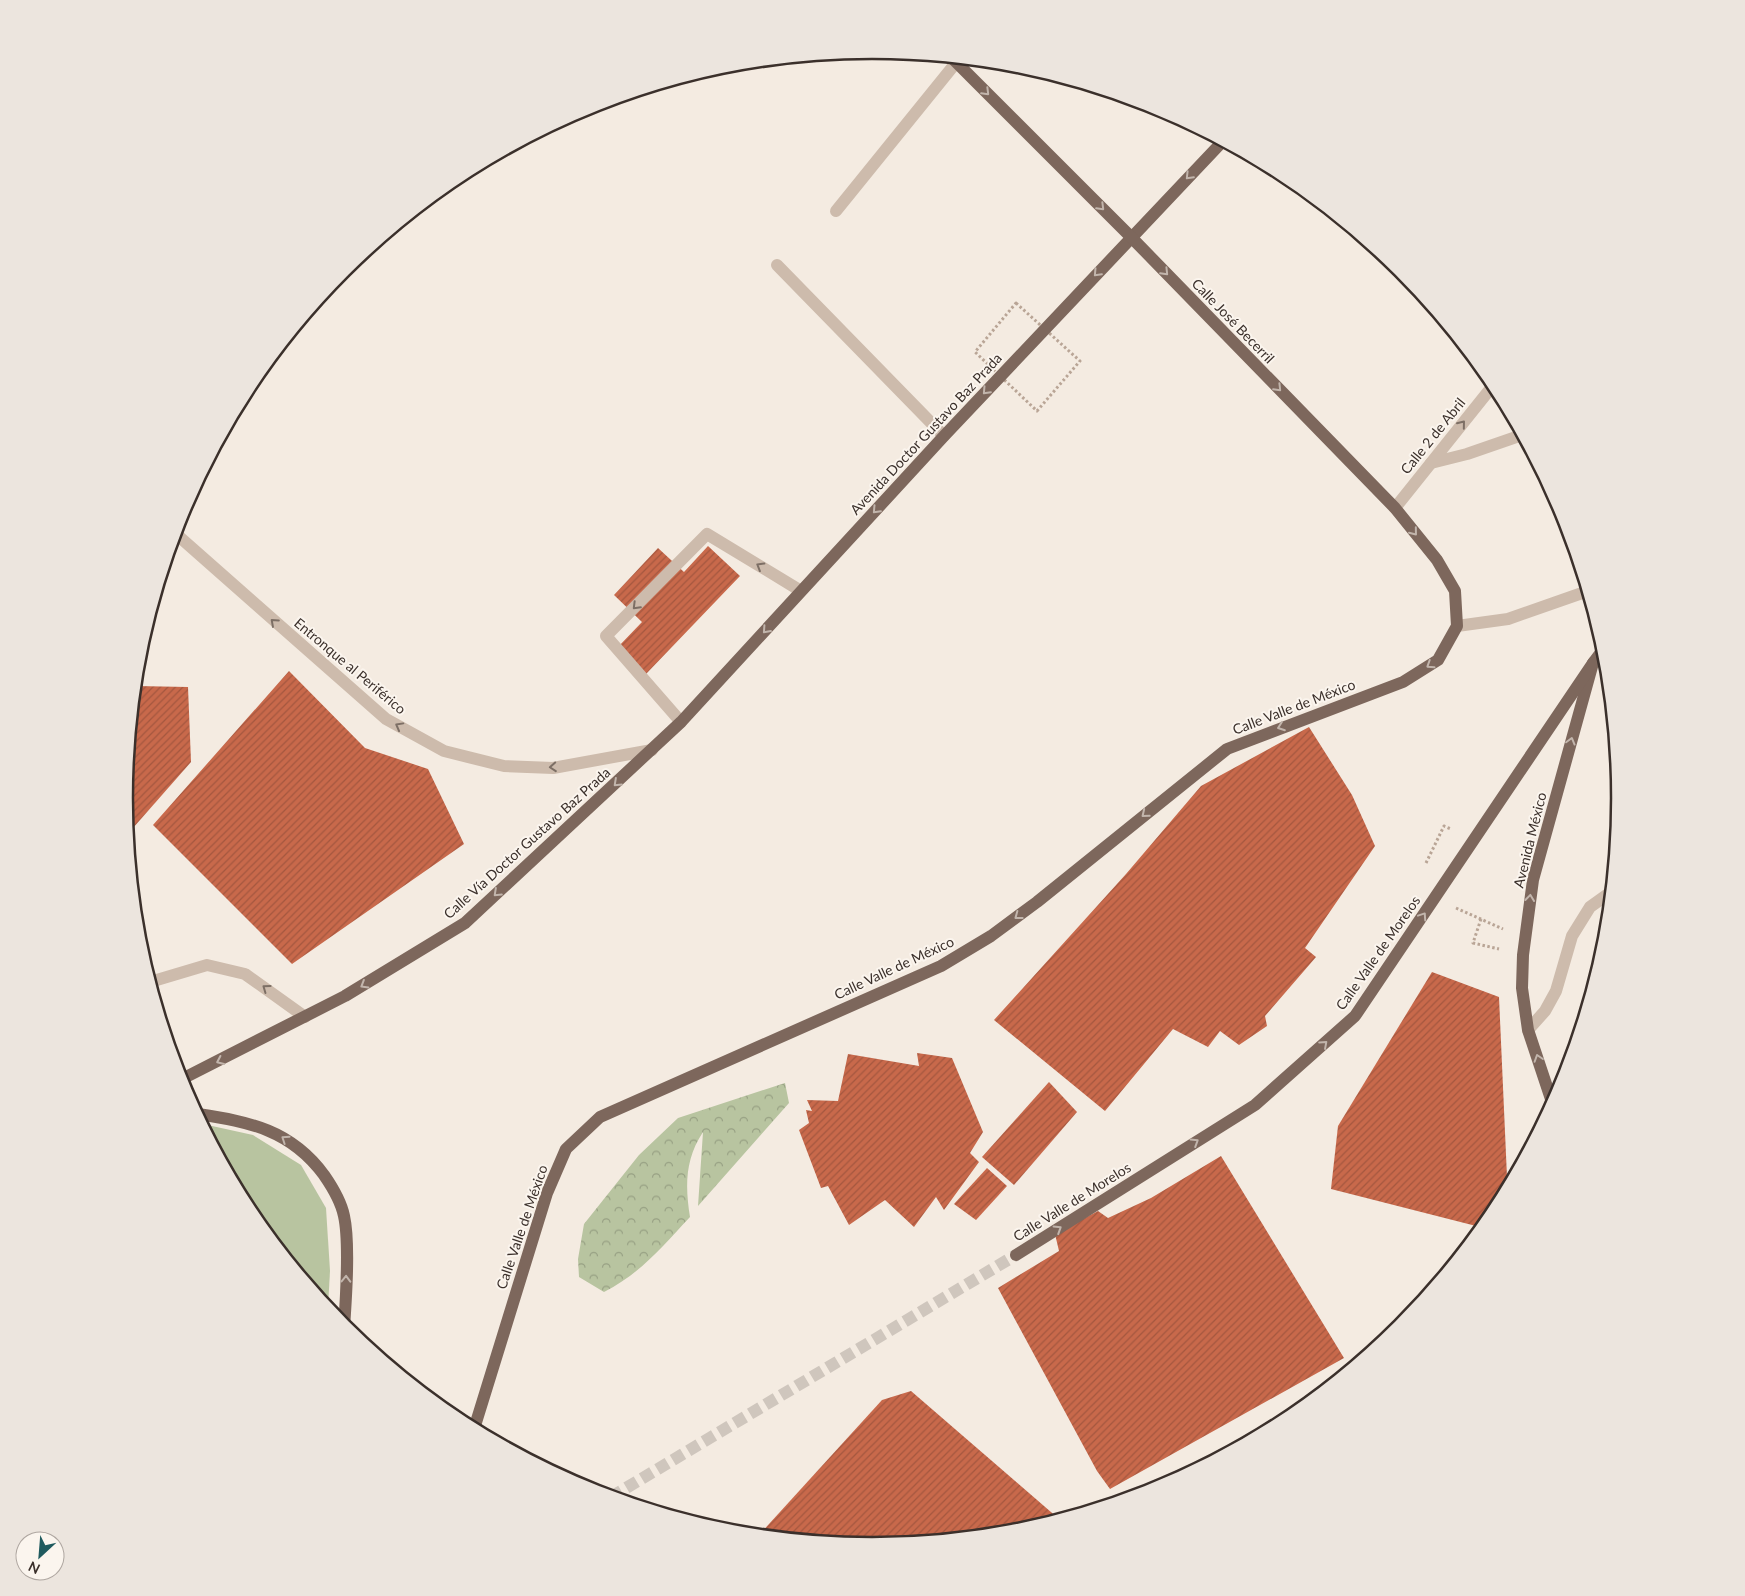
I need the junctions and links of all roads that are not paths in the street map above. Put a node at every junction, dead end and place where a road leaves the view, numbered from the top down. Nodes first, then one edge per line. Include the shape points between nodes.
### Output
1 (953, 63) edge
2 (960, 64) edge
3 (1219, 146) edge
4 (836, 211) dead end
5 (1131, 237) junction
6 (778, 265) dead end
7 (1489, 390) edge
8 (944, 436) junction
9 (1518, 437) edge
10 (1431, 462) junction
11 (1395, 508) junction
12 (181, 538) edge
13 (801, 591) junction
14 (1583, 593) edge
15 (1457, 626) junction
16 (1598, 655) edge
17 (1593, 663) junction
18 (681, 722) junction
19 (652, 750) junction
20 (1605, 897) edge
21 (156, 980) edge
22 (305, 1017) junction
23 (1528, 1030) junction
24 (188, 1076) edge
25 (1549, 1095) edge
26 (205, 1115) edge
27 (1016, 1255) tunnel mouth
28 (344, 1314) edge
29 (476, 1422) edge

1 - 4 street
2 -> 5 main road, Calle José Becerril
3 -> 5 main road, Avenida Doctor Gustavo Baz Prada
5 -> 8 main road, Avenida Doctor Gustavo Baz Prada
5 -> 11 main road, Calle José Becerril
6 - 8 street
10 -> 7 street, Calle 2 de Abril
8 -> 13 main road, Avenida Doctor Gustavo Baz Prada
9 - 10 street
10 - 11 street, Calle 2 de Abril
11 -> 15 main road, Calle José Becerril via 1437,560 1455,591
19 -> 12 street, Entronque al Periférico via 553,768 504,766 444,752 386,719
13 -> 18 main road, Avenida Doctor Gustavo Baz Prada
13 -> 18 street via 707,534 606,636
14 - 15 street via 1508,619
15 -> 29 main road, Calle Valle de México via 1438,660 1403,682 1227,750 1037,902 991,936 949,961 600,1117 566,1149 547,1193
16 - 17 main road, Avenida México
23 -> 17 main road, Avenida México via 1522,988 1523,955 1533,880
27 -> 17 main road, Calle Valle de Morelos via 1255,1105 1355,1016
18 - 19 main road, Avenida Doctor Gustavo Baz Prada
19 -> 22 main road, Calle Vía Doctor Gustavo Baz Prada via 465,923 346,996
20 - 23 street via 1590,907 1572,936 1556,991 1545,1011
22 -> 21 street via 236,971 207,965
22 -> 24 main road, Calle Vía Doctor Gustavo Baz Prada
25 -> 23 main road, Avenida México
28 -> 26 main road via 344,1218 336,1192 310,1156 276,1133 237,1120

